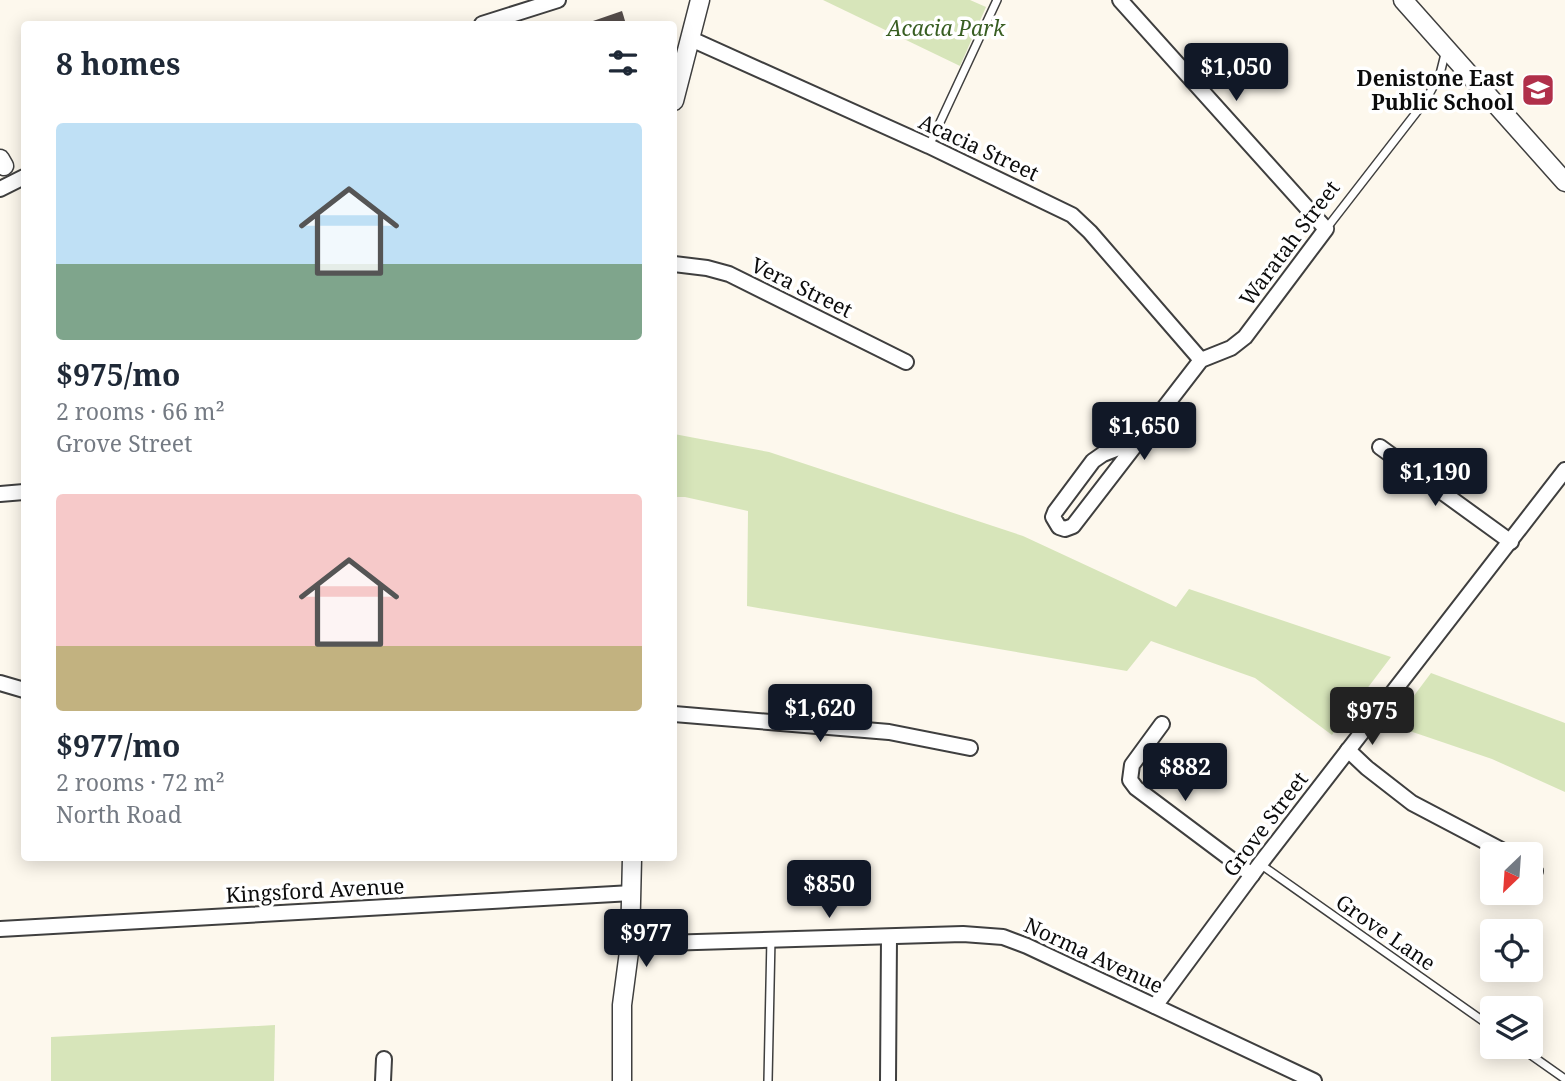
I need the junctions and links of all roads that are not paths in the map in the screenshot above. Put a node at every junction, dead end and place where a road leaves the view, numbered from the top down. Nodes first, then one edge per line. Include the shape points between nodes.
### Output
1 (558, 0) edge
2 (700, 0) edge
3 (997, 0) edge
4 (1120, 0) edge
5 (1403, 0) edge
6 (492, 21) edge
7 (691, 39) junction
8 (1446, 49) junction
9 (677, 90) edge
10 (929, 146) junction
11 (1, 168) edge
12 (21, 174) edge
13 (21, 177) edge
14 (1565, 182) edge
15 (0, 189) edge
16 (1326, 229) junction
17 (677, 264) edge
18 (1201, 360) junction
19 (906, 362) dead end
20 (1139, 440) junction
21 (1380, 447) dead end
22 (1565, 471) edge
23 (21, 492) edge
24 (0, 494) edge
25 (1511, 542) junction
26 (0, 683) edge
27 (21, 689) edge
28 (677, 715) edge
29 (1162, 724) dead end
30 (970, 748) dead end
31 (1348, 750) junction
32 (1486, 842) edge
33 (632, 861) edge
34 (1256, 869) junction
35 (632, 893) junction
36 (0, 929) edge
37 (888, 937) junction
38 (771, 939) junction
39 (630, 944) junction
40 (1155, 1006) junction
41 (1480, 1019) edge
42 (384, 1059) dead end
43 (1537, 1059) edge
44 (1565, 1079) edge
45 (383, 1081) edge
46 (622, 1081) edge
47 (768, 1081) edge
48 (888, 1081) edge
49 (1314, 1081) edge

1 - 6 street
2 - 7 street
3 - 10 lane
4 - 16 street
5 - 8 street
7 - 9 street
7 - 10 street, Acacia Street
8 - 14 street
8 - 16 lane, Waratah Street via 1440,74 1426,100
10 - 18 street, Acacia Street via 1072,215
11 - 12 street
13 - 15 street
16 - 18 street, Waratah Street via 1245,337
17 - 19 street, Vera Street via 729,274
18 - 20 street, Waratah Street
20 - 20 street, Waratah Street via 1093,460 1055,512 1059,527 1073,526
21 - 25 street
22 - 25 street, Grove Street
23 - 24 street
25 - 31 street, Grove Street
26 - 27 street
28 - 30 street via 889,732
29 - 34 street via 1132,765 1130,780
31 - 32 street via 1412,803
31 - 34 street, Grove Street
33 - 35 street
34 - 40 street, Grove Street
34 - 41 lane, Grove Lane
35 - 36 street, Kingsford Avenue
35 - 39 street
37 - 38 street, Norma Avenue
37 - 40 street, Norma Avenue via 1003,937
37 - 48 street
38 - 39 street, Norma Avenue
38 - 47 lane
39 - 46 street via 622,1005
40 - 49 street, Norma Avenue
42 - 45 street
43 - 44 lane

